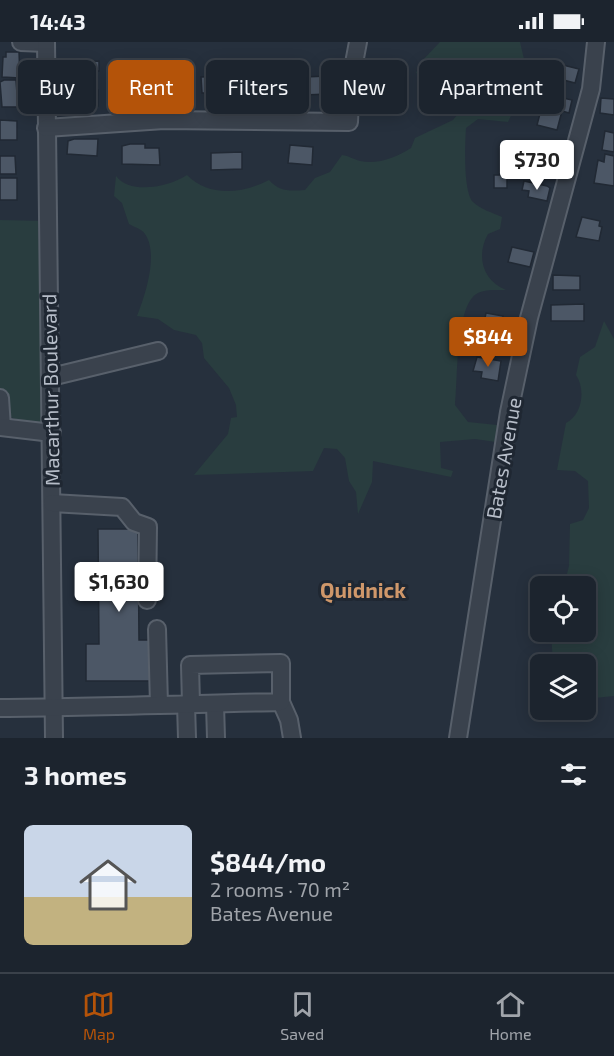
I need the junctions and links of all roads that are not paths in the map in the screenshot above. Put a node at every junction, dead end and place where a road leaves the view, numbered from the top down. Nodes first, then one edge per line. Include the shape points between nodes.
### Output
1 (21, 42) edge
2 (358, 42) edge
3 (596, 42) edge
4 (46, 43) edge
5 (46, 128) junction
6 (158, 351) dead end
7 (51, 377) junction
8 (0, 398) edge
9 (1, 427) edge
10 (52, 433) junction
11 (52, 503) junction
12 (147, 600) dead end
13 (157, 629) dead end
14 (281, 702) junction
15 (188, 704) junction
16 (215, 704) junction
17 (159, 705) junction
18 (54, 707) junction
19 (0, 708) edge
20 (54, 738) edge
21 (187, 738) edge
22 (216, 738) edge
23 (292, 738) edge
24 (458, 738) edge

1 - 4 street
2 - 5 street via 351,79 350,122 164,120
3 - 24 street, Bates Avenue via 591,89 509,412
4 - 5 street, Macarthur Boulevard
5 - 7 street, Macarthur Boulevard
6 - 7 street
7 - 10 street, Macarthur Boulevard
8 - 9 street
9 - 10 street
10 - 11 street, Macarthur Boulevard
11 - 12 street via 122,507 134,522 148,527
11 - 18 street, Macarthur Boulevard
13 - 17 street
14 - 15 street via 280,663 190,665
14 - 16 street
14 - 23 street
15 - 16 street
15 - 17 street
15 - 21 street
16 - 22 street
17 - 18 street
18 - 19 street
18 - 20 street, Macarthur Boulevard

